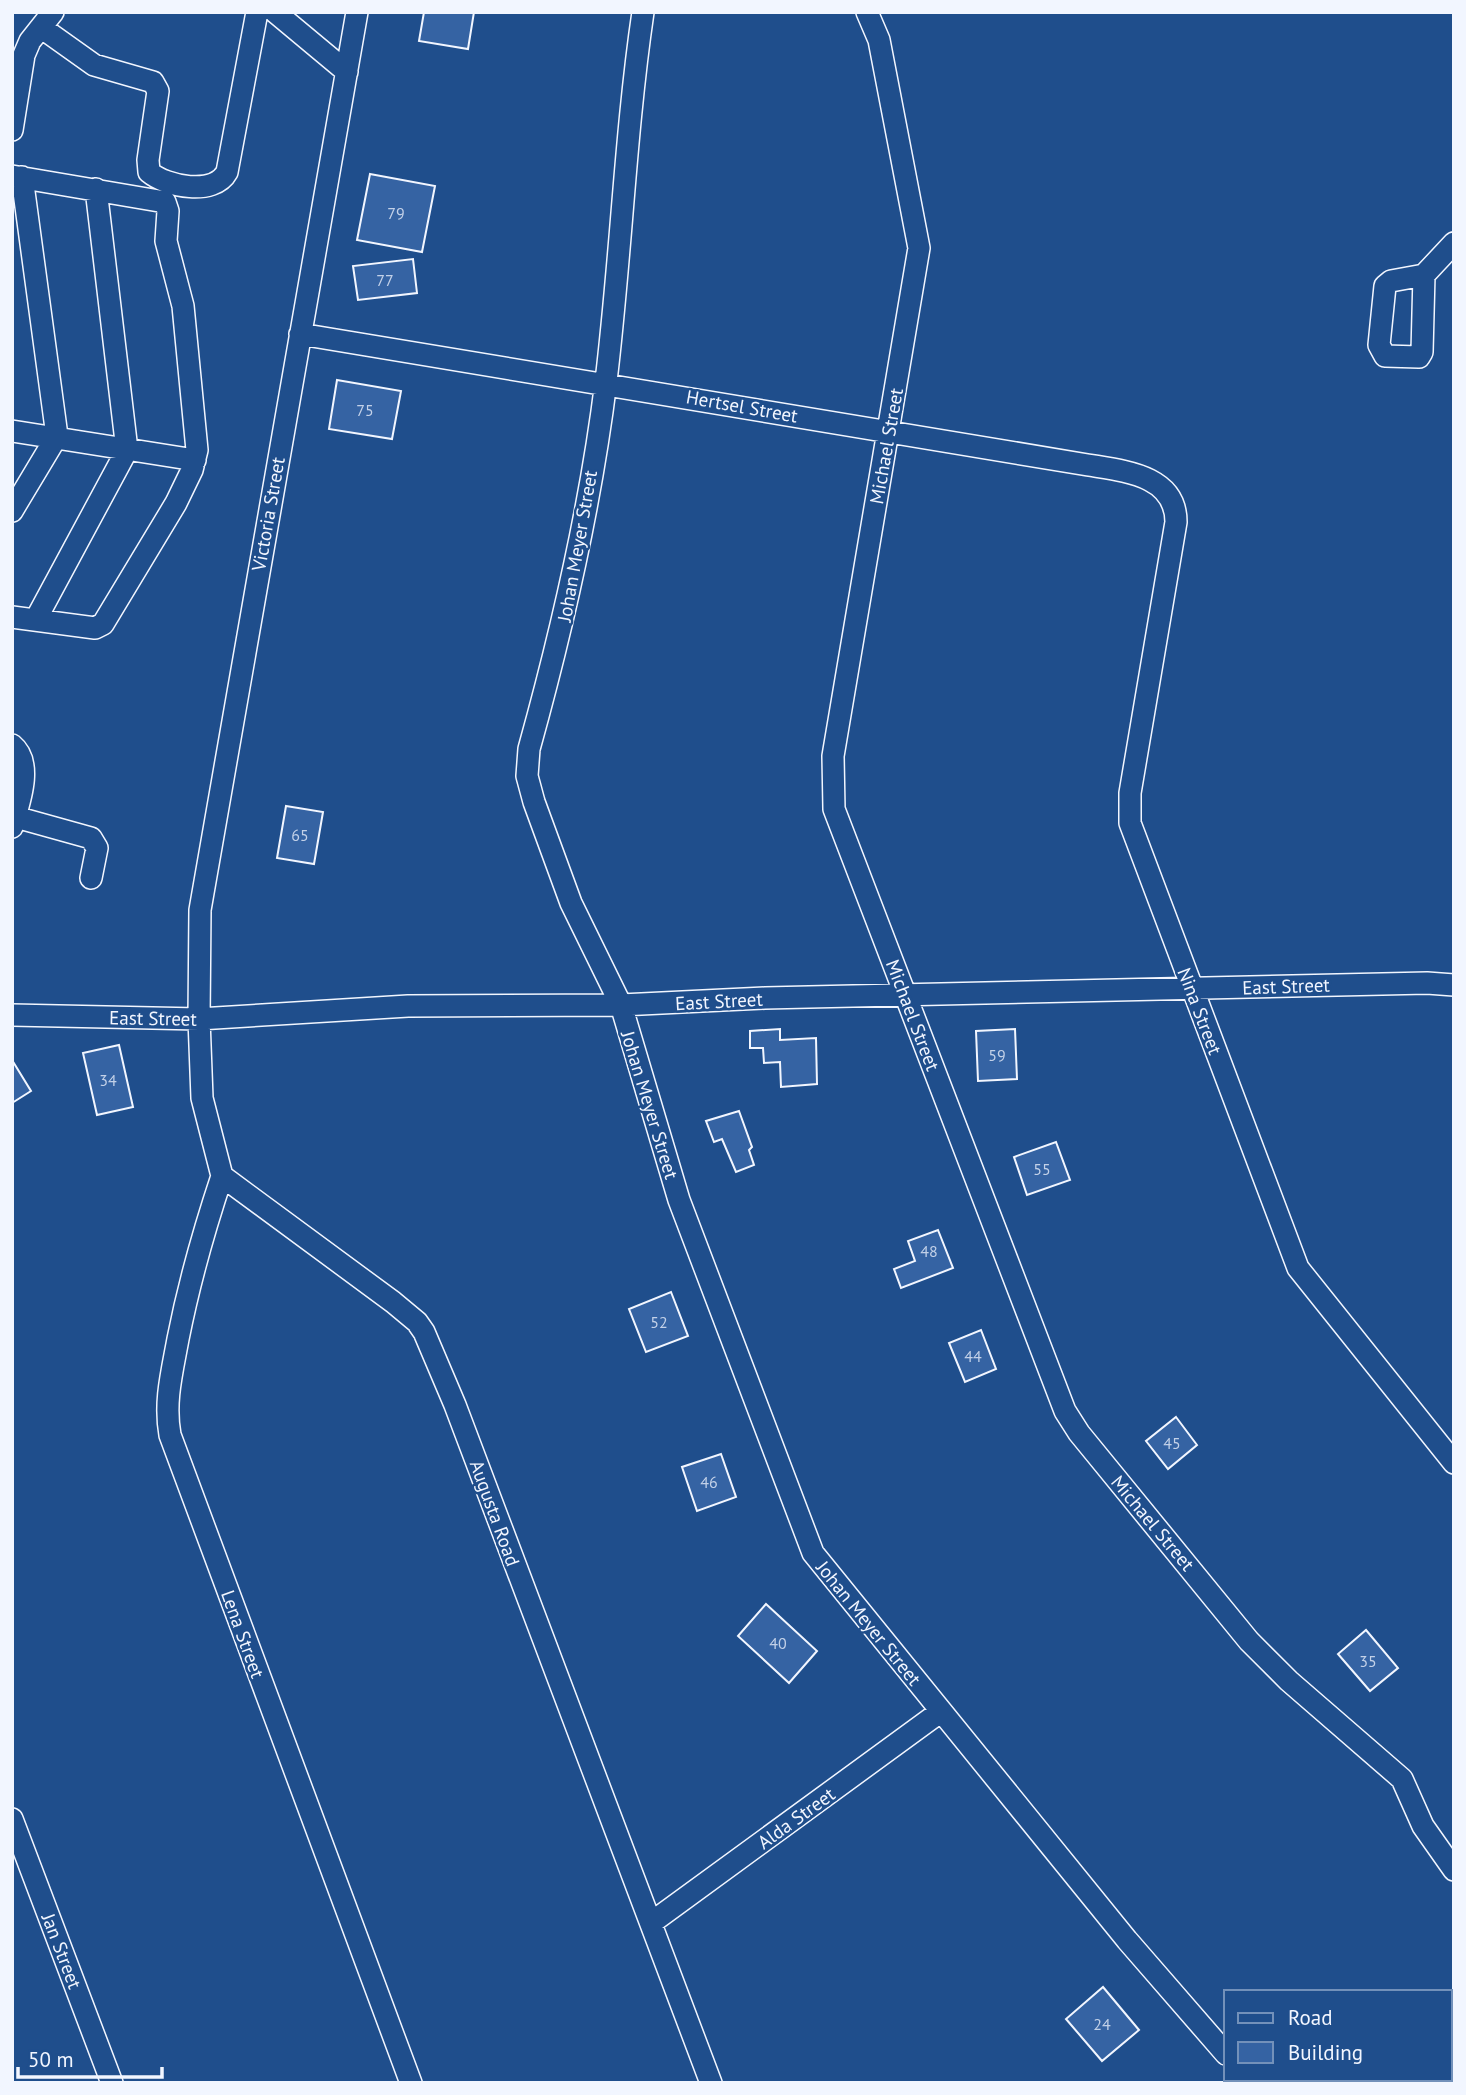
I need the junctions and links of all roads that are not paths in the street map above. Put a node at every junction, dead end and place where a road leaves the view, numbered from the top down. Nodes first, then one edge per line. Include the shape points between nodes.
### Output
1 (257, 12) edge
2 (275, 12) edge
3 (357, 12) edge
4 (643, 12) edge
5 (867, 12) edge
6 (47, 20) edge
7 (347, 72) junction
8 (12, 130) edge
9 (17, 176) edge
10 (96, 189) junction
11 (1454, 243) edge
12 (1424, 275) dead end
13 (300, 334) junction
14 (606, 383) junction
15 (12, 431) edge
16 (889, 431) junction
17 (57, 436) junction
18 (127, 450) junction
19 (195, 460) junction
20 (1173, 502) joint
21 (12, 511) edge
22 (12, 617) edge
23 (36, 619) junction
24 (12, 745) edge
25 (13, 821) edge
26 (91, 878) dead end
27 (1454, 985) edge
28 (1192, 989) junction
29 (906, 995) junction
30 (621, 1006) junction
31 (12, 1015) edge
32 (199, 1019) junction
33 (222, 1176) junction
34 (1454, 1463) edge
35 (940, 1712) junction
36 (12, 1819) edge
37 (1454, 1870) edge
38 (651, 1923) junction
39 (1224, 2052) edge
40 (111, 2083) edge
41 (411, 2083) edge
42 (711, 2083) edge

1 - 6 street via 227,172 218,184 206,187 178,184 149,172 158,91 153,82 94,65
2 - 7 street
3 - 7 street, Victoria Street
4 - 14 street, Johan Meyer Street via 629,111
5 - 16 street, Michael Street via 882,54 919,242
6 - 8 street via 24,55
7 - 13 street, Victoria Street
9 - 10 street
9 - 17 street
10 - 18 street
10 - 19 street via 160,199 167,205 166,241 183,306 197,436
11 - 12 street
13 - 14 street, Hertsel Street
13 - 32 street, Victoria Street via 200,910
14 - 16 street, Hertsel Street
14 - 30 street, Johan Meyer Street via 563,627 527,767 530,790 571,903
15 - 17 street
16 - 20 street, Hertsel Street via 1135,474 1157,484
16 - 29 street, Michael Street via 831,783 834,809
17 - 18 street
17 - 21 street
18 - 19 street
18 - 23 street
19 - 23 street via 176,503 103,624 95,628
20 - 28 street, Nina Street via 1176,522 1128,814
22 - 23 street
24 - 25 street via 24,765
25 - 26 street via 94,841 97,848
27 - 28 street, East Street
28 - 29 street, East Street
28 - 34 street, Nina Street via 1298,1268
29 - 30 street, East Street
29 - 37 street, Michael Street via 1055,1391 1079,1433 1250,1641 1402,1779 1423,1826
30 - 32 street, East Street via 408,1006
30 - 35 street, Johan Meyer Street via 679,1200 813,1553
31 - 32 street, East Street
32 - 33 street via 202,1098
33 - 38 street, Augusta Road via 393,1302 424,1332
33 - 41 street, Lena Street via 186,1298 167,1402 170,1435
35 - 38 street, Alda Street
35 - 39 street, Johan Meyer Street
36 - 40 street, Jan Street
38 - 42 street, Augusta Road

